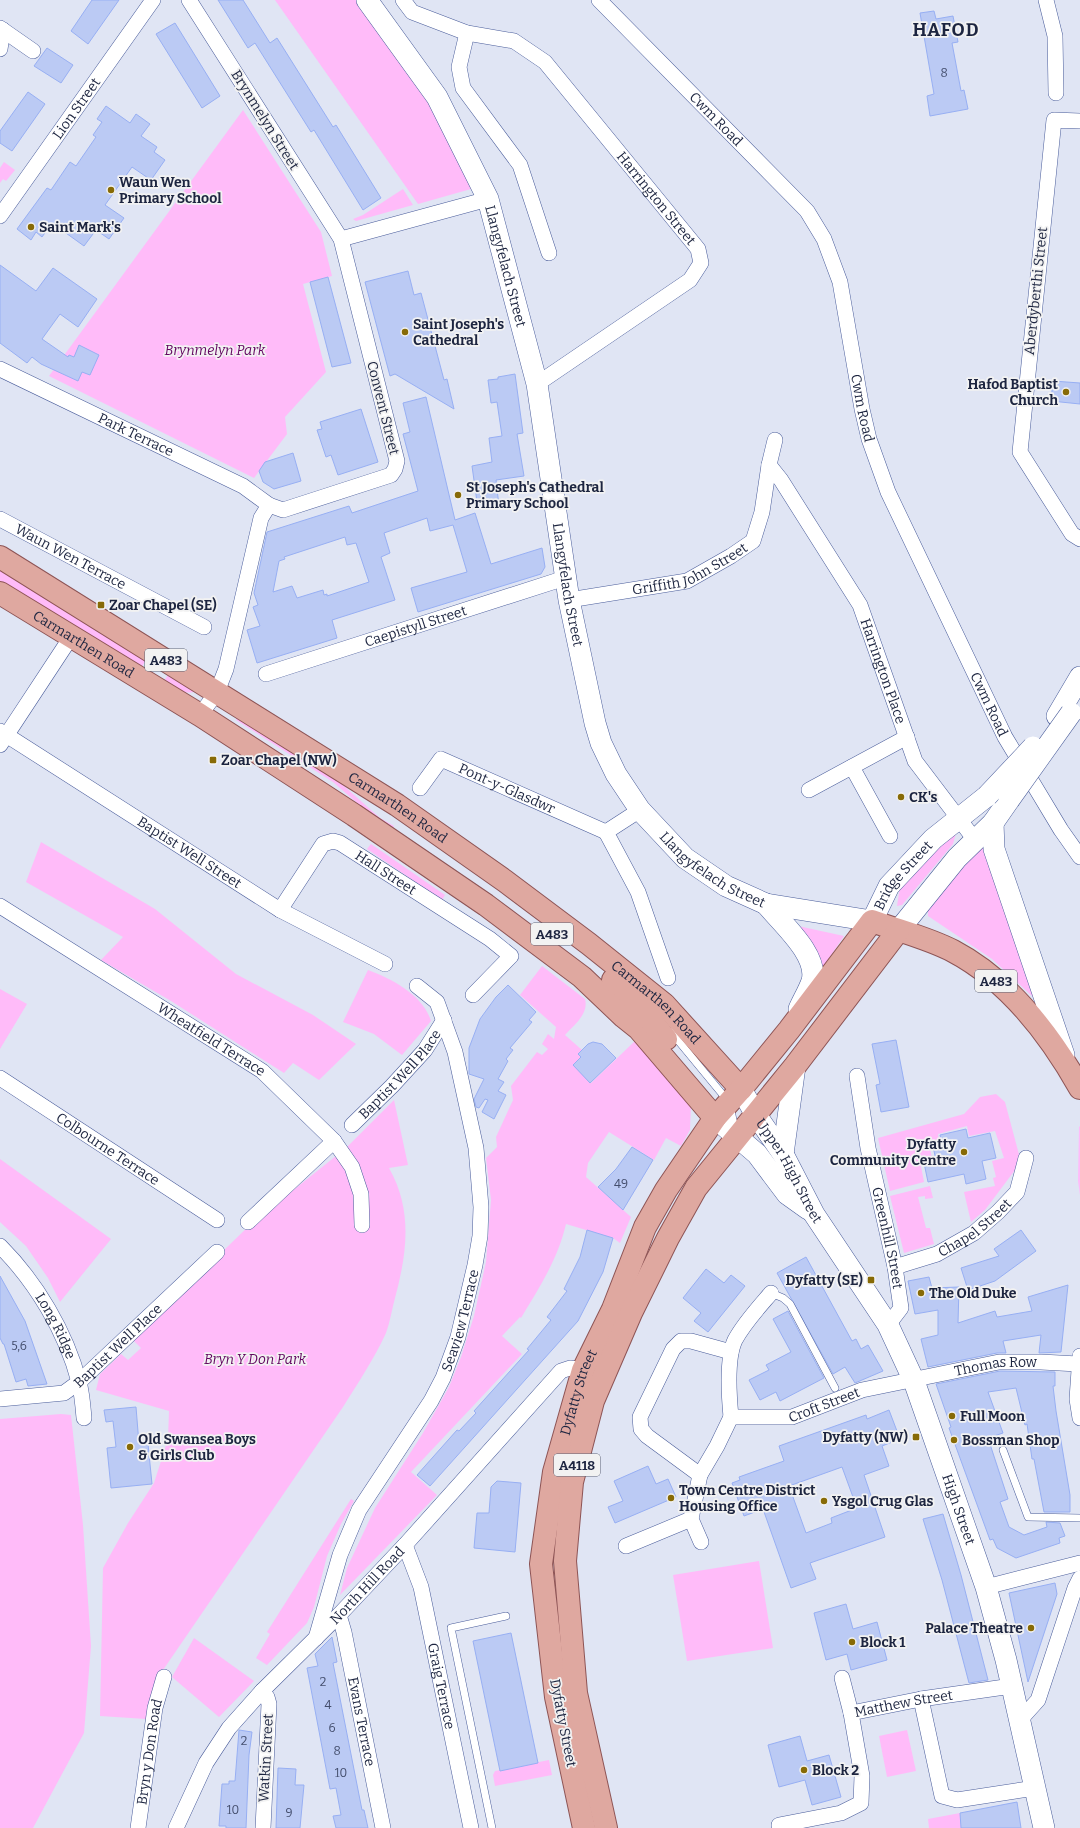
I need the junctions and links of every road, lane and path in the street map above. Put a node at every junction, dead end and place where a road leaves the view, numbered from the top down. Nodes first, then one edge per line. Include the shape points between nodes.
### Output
1 (153, 0) edge
2 (189, 0) edge
3 (367, 0) edge
4 (403, 0) edge
5 (600, 0) edge
6 (1046, 0) edge
7 (2, 29) edge
8 (467, 33) junction
9 (0, 49) edge
10 (33, 51) dead end
11 (1056, 93) dead end
12 (1080, 121) edge
13 (488, 199) junction
14 (0, 216) edge
15 (341, 239) junction
16 (549, 253) dead end
17 (0, 369) edge
18 (536, 384) junction
19 (775, 440) dead end
20 (769, 465) junction
21 (269, 505) junction
22 (0, 518) edge
23 (1076, 536) edge
24 (0, 557) edge
25 (565, 578) junction
26 (0, 593) edge
27 (569, 600) junction
28 (204, 627) dead end
29 (72, 637) junction
30 (266, 674) dead end
31 (1080, 678) edge
32 (217, 692) junction
33 (1080, 694) edge
34 (200, 715) junction
35 (1064, 715) junction
36 (2, 737) edge
37 (908, 737) junction
38 (332, 765) junction
39 (852, 767) junction
40 (420, 788) dead end
41 (809, 790) dead end
42 (640, 810) junction
43 (959, 819) junction
44 (993, 823) junction
45 (606, 832) junction
46 (890, 836) dead end
47 (975, 840) junction
48 (460, 850) junction
49 (1080, 857) edge
50 (766, 904) junction
51 (0, 906) edge
52 (280, 910) junction
53 (872, 921) junction
54 (898, 931) junction
55 (385, 964) dead end
56 (668, 978) dead end
57 (417, 986) dead end
58 (473, 995) dead end
59 (651, 1008) dead end
60 (444, 1020) junction
61 (665, 1025) dead end
62 (789, 1030) junction
63 (1067, 1065) junction
64 (795, 1066) junction
65 (857, 1076) dead end
66 (0, 1078) edge
67 (1080, 1088) edge
68 (735, 1107) junction
69 (352, 1125) dead end
70 (736, 1137) junction
71 (334, 1141) junction
72 (783, 1154) junction
73 (1026, 1158) dead end
74 (814, 1214) junction
75 (217, 1220) dead end
76 (248, 1222) dead end
77 (362, 1225) dead end
78 (0, 1246) edge
79 (216, 1252) dead end
80 (895, 1267) junction
81 (771, 1293) joint
82 (888, 1325) junction
83 (731, 1352) junction
84 (1079, 1360) edge
85 (583, 1370) junction
86 (914, 1381) junction
87 (80, 1382) junction
88 (835, 1388) dead end
89 (0, 1399) edge
90 (731, 1417) junction
91 (84, 1418) dead end
92 (1080, 1418) edge
93 (1003, 1450) dead end
94 (700, 1475) junction
95 (691, 1518) junction
96 (1080, 1518) edge
97 (702, 1542) dead end
98 (405, 1545) junction
99 (626, 1546) dead end
100 (1080, 1563) edge
101 (1080, 1578) edge
102 (986, 1587) junction
103 (338, 1615) junction
104 (506, 1616) dead end
105 (316, 1638) junction
106 (164, 1677) dead end
107 (842, 1678) dead end
108 (1012, 1686) junction
109 (262, 1691) junction
110 (921, 1699) junction
111 (851, 1714) junction
112 (1020, 1720) junction
113 (1035, 1788) junction
114 (778, 1826) dead end
115 (138, 1828) edge
116 (176, 1828) edge
117 (263, 1828) edge
118 (383, 1828) edge
119 (471, 1828) edge
120 (492, 1828) edge
121 (584, 1828) edge
122 (606, 1828) edge
123 (1044, 1828) edge

1 - 14 street, Lion Street
2 - 15 street, Brynmelyn Street
3 - 13 main road, Llangyfelach Street via 436,97
4 - 8 street, Harrington Street via 412,12
5 - 49 street, Cwm Road via 807,211 824,240 840,282 869,439 888,492 1005,737
6 - 11 street via 1055,36
7 - 9 street
7 - 10 street
8 - 16 street via 459,67 463,88 520,165
8 - 18 street, Harrington Street via 514,41 544,62 698,248 700,263 690,280
12 - 23 street, Aberdyberthi Street via 1054,120 1020,452
13 - 15 street
13 - 18 main road, Llangyfelach Street
15 - 21 street, Convent Street via 397,461 391,475 283,510
17 - 21 street, Park Terrace via 243,486
18 - 25 main road, Llangyfelach Street
19 - 20 street, Griffith John Street
20 - 27 street, Griffith John Street via 762,512 752,541 731,556 687,582
20 - 37 street, Harrington Place via 860,605
21 - 32 street via 261,518 226,669
22 - 28 street, Waun Wen Terrace
24 - 32 main road, Carmarthen Road / A483
25 - 27 main road, Llangyfelach Street
25 - 30 street, Caepistyll Street
26 - 29 main road, Carmarthen Road / A483
27 - 42 main road, Llangyfelach Street via 601,743 619,779
29 - 34 main road, Carmarthen Road / A483
29 - 36 street
31 - 35 main road, Bridge Street
32 - 34 street
32 - 38 main road, Carmarthen Road / A483
33 - 35 main road
34 - 68 main road, Carmarthen Road / A483 via 479,900 582,977 624,1017
35 - 43 main road, Bridge Street, bridge via 987,796
35 - 44 main road, Bridge Street, bridge
36 - 52 street, Baptist Well Street
37 - 39 street, Harrington Place
37 - 43 street, Harrington Place via 915,761
38 - 48 main road, Carmarthen Road / A483 via 397,805
38 - 68 main road, A483 via 389,819 465,870 627,991 708,1087
39 - 41 street, Harrington Place
39 - 46 street
40 - 45 street, Pont-y-Glasdwr via 441,759
42 - 45 street
42 - 50 main road, Llangyfelach Street via 685,858 726,886
43 - 47 street, Harrington Place
43 - 53 main road, Bridge Street via 933,838 889,886
44 - 47 main road, Bridge Street
44 - 63 main road via 994,849
45 - 56 street via 638,892
47 - 54 main road, Bridge Street via 957,858
48 - 59 lane via 477,870 602,961 631,986
48 - 68 main road, Carmarthen Road / A483 via 590,944 664,1004
50 - 53 main road, Llangyfelach Street
50 - 62 main road via 797,938 810,959 812,980
51 - 71 street, Wheatfield Terrace via 262,1071
52 - 55 street, Baptist Well Street
52 - 58 street, Hall Street via 319,850 324,844 333,841 354,851 490,939 511,956
53 - 54 main road, A483
53 - 62 main road, Bridge Street
54 - 63 main road, A483 via 953,951 981,969 1018,1002
54 - 64 main road, Bridge Street
57 - 60 street, Seaview Terrace via 437,1002
60 - 69 street, Baptist Well Place via 425,1050
60 - 105 street, Seaview Terrace via 455,1052 478,1163 481,1207 475,1266 458,1337 443,1378 431,1401 360,1510 340,1555
61 - 68 lane
62 - 68 main road, Bridge Street
63 - 67 main road, A483
64 - 68 main road, Bridge Street
64 - 72 main road
65 - 80 street, Greenhill Street via 868,1148
66 - 75 street, Colbourne Terrace
68 - 70 main road, Dyfatty Street
68 - 70 main road, Upper High Street
68 - 72 main road, Upper High Street
68 - 85 main road, Dyfatty Street / A4118 via 666,1190 645,1227 613,1309
70 - 74 main road, Upper High Street via 757,1154 787,1194
70 - 122 main road, Dyfatty Street / A4118 via 696,1188 631,1313 593,1401 572,1482 565,1561 576,1693
71 - 76 street
71 - 77 street, Wheatfield Terrace via 352,1167 361,1194
72 - 74 main road, Upper High Street
73 - 80 street, Chapel Street via 1017,1192 974,1233 936,1254
74 - 82 main road, High Street
78 - 87 street, Long Ridge via 16,1262 38,1293 60,1332
79 - 87 street, Baptist Well Place
80 - 82 street, Greenhill Street via 901,1308
81 - 83 street via 735,1340
81 - 88 lane via 790,1304
82 - 86 main road, High Street
83 - 90 street
83 - 94 street via 691,1341 681,1341 673,1349 640,1417 641,1429 647,1436
84 - 86 street, Thomas Row via 999,1362
84 - 92 street via 1077,1399
85 - 98 street, North Hill Road via 570,1368 561,1371
85 - 121 main road, Dyfatty Street / A4118 via 554,1472 541,1564 556,1697
86 - 90 street, Croft Street via 862,1390 792,1417
86 - 102 main road, High Street
87 - 89 street, Baptist Well Place via 64,1393
87 - 91 street, Long Ridge
90 - 94 street
93 - 96 lane via 1028,1517
94 - 95 street
95 - 97 street
95 - 99 street
98 - 103 street, North Hill Road
98 - 119 street, Graig Terrace via 421,1587
100 - 102 street
101 - 112 street via 1038,1700
102 - 108 main road, High Street
103 - 105 street, North Hill Road
103 - 118 street, Evans Terrace via 344,1632
104 - 120 lane via 451,1628
105 - 109 street, North Hill Road
106 - 115 street, Bryn y Don Road via 155,1708
107 - 111 street
108 - 110 street, Matthew Street
108 - 112 main road, High Street
109 - 116 street, North Hill Road via 229,1728 206,1763
109 - 117 street, Watkin Street via 269,1704
110 - 111 street, Matthew Street
110 - 113 street via 942,1796 957,1800
111 - 114 street, Matthew Street via 862,1776 861,1803 840,1814
112 - 113 main road, High Street
113 - 123 main road, High Street

